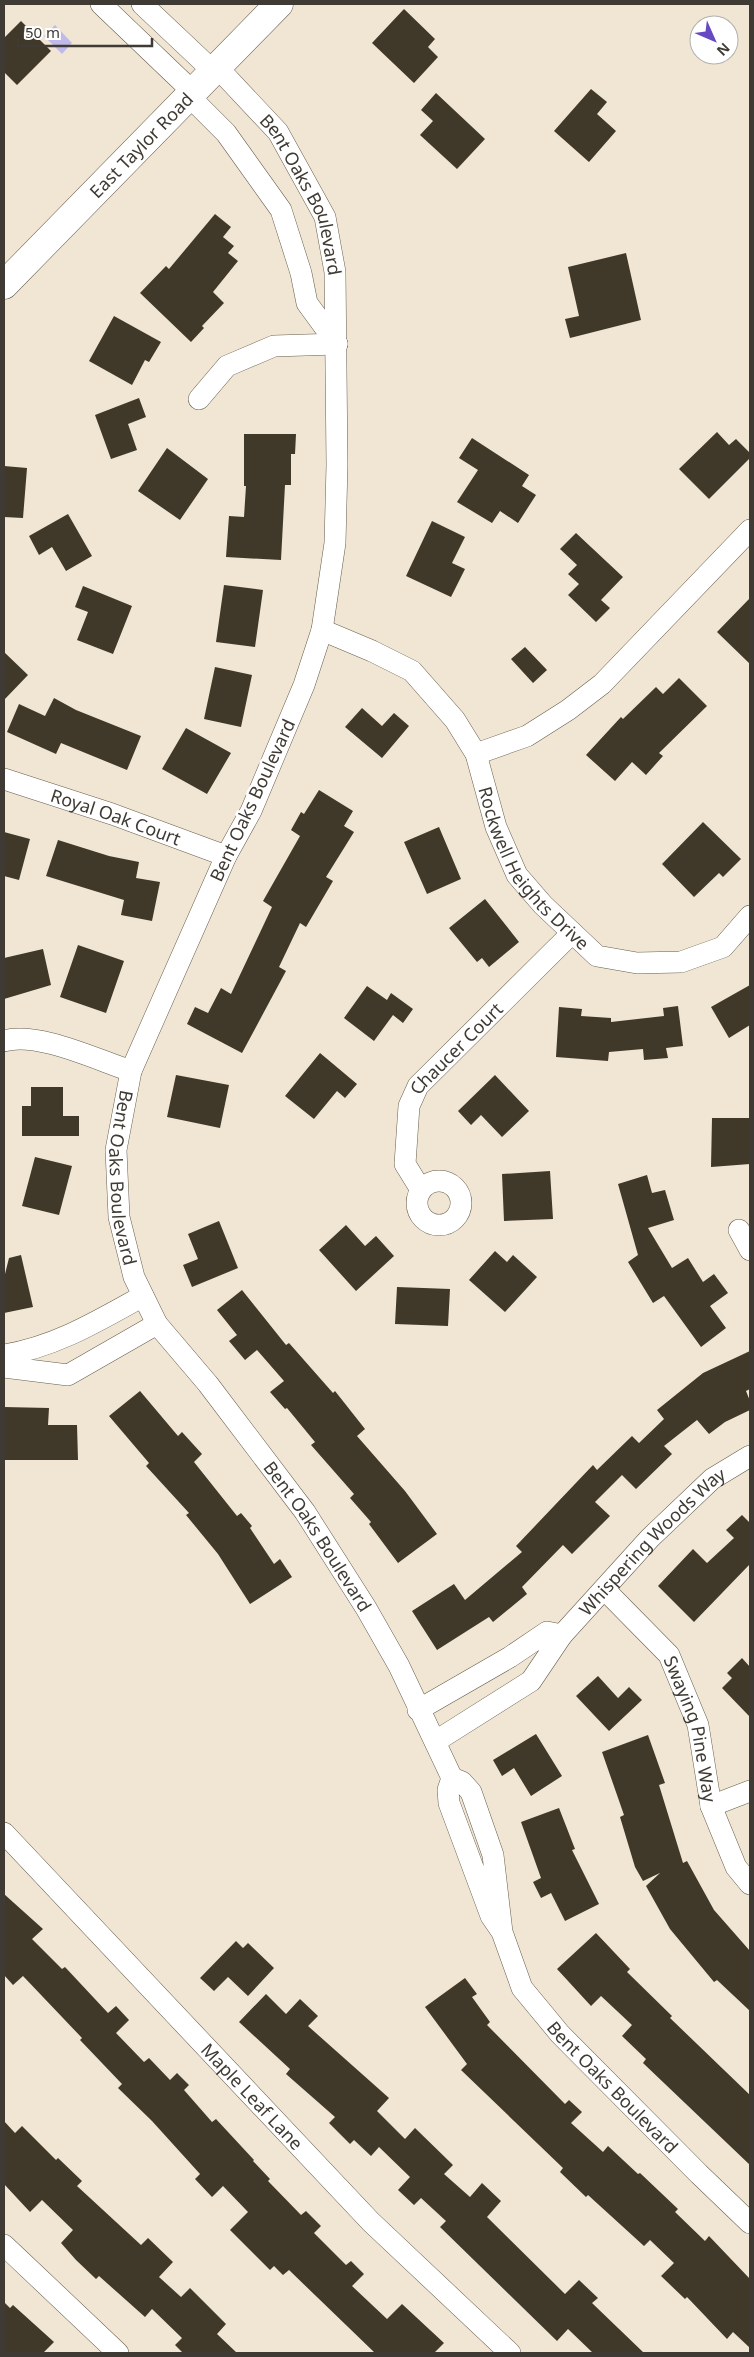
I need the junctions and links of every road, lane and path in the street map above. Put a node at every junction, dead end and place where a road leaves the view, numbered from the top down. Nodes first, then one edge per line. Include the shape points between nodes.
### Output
1 (101, 4) edge
2 (142, 4) edge
3 (278, 4) edge
4 (214, 68) junction
5 (190, 93) junction
6 (4, 285) edge
7 (337, 344) junction
8 (199, 399) dead end
9 (750, 530) edge
10 (322, 630) junction
11 (476, 754) junction
12 (4, 780) edge
13 (226, 856) junction
14 (750, 916) edge
15 (572, 933) junction
16 (4, 1041) edge
17 (131, 1071) junction
18 (421, 1190) dead end
19 (739, 1230) dead end
20 (750, 1250) edge
21 (143, 1296) junction
22 (157, 1324) junction
23 (4, 1355) edge
24 (4, 1367) edge
25 (750, 1456) edge
26 (605, 1590) junction
27 (562, 1635) junction
28 (418, 1710) junction
29 (436, 1741) junction
30 (750, 1792) edge
31 (710, 1806) junction
32 (4, 1833) edge
33 (750, 1884) edge
34 (750, 2223) edge
35 (4, 2244) edge
36 (118, 2353) edge
37 (510, 2353) edge

1 - 5 street, Bent Oaks Boulevard
2 - 4 street, Bent Oaks Boulevard
3 - 4 main road, East Taylor Road
4 - 5 main road, East Taylor Road
4 - 7 street, Bent Oaks Boulevard via 278,132 325,217 335,272
5 - 6 main road, East Taylor Road
5 - 7 street, Bent Oaks Boulevard via 226,133 281,210 307,303
7 - 8 street via 274,346 227,366
7 - 10 street, Bent Oaks Boulevard via 335,543
9 - 11 street via 602,684 527,736
10 - 11 street, Rockwell Heights Drive via 412,671 455,720
10 - 13 street, Bent Oaks Boulevard via 304,685 252,811
11 - 15 street, Rockwell Heights Drive via 496,827 516,875
12 - 13 street, Royal Oak Court via 112,814
13 - 17 street, Bent Oaks Boulevard
14 - 15 street, Rockwell Heights Drive via 723,947 681,962 637,963 596,956
15 - 18 street, Chaucer Court via 418,1086 410,1106 405,1164
16 - 17 street via 16,1037 33,1038
17 - 21 street, Bent Oaks Boulevard via 116,1150 119,1217 134,1277
19 - 20 street
21 - 22 street, Bent Oaks Boulevard
21 - 23 street via 46,1346
22 - 24 street via 68,1375
22 - 28 street, Bent Oaks Boulevard via 208,1384 305,1512 366,1608 399,1666
25 - 26 street, Whispering Woods Way via 712,1479 650,1538
26 - 27 street, Whispering Woods Way
26 - 31 street, Swaying Pine Way via 669,1655 698,1725
27 - 28 street via 547,1632
27 - 29 street, Whispering Woods Way via 531,1681
28 - 29 street, Bent Oaks Boulevard
29 - 34 street, Bent Oaks Boulevard via 452,1778 472,1792 493,1855 502,1932 522,1988 560,2034
30 - 31 street
31 - 33 street, Swaying Pine Way via 736,1867
32 - 37 street, Maple Leaf Lane via 371,2222
35 - 36 street

